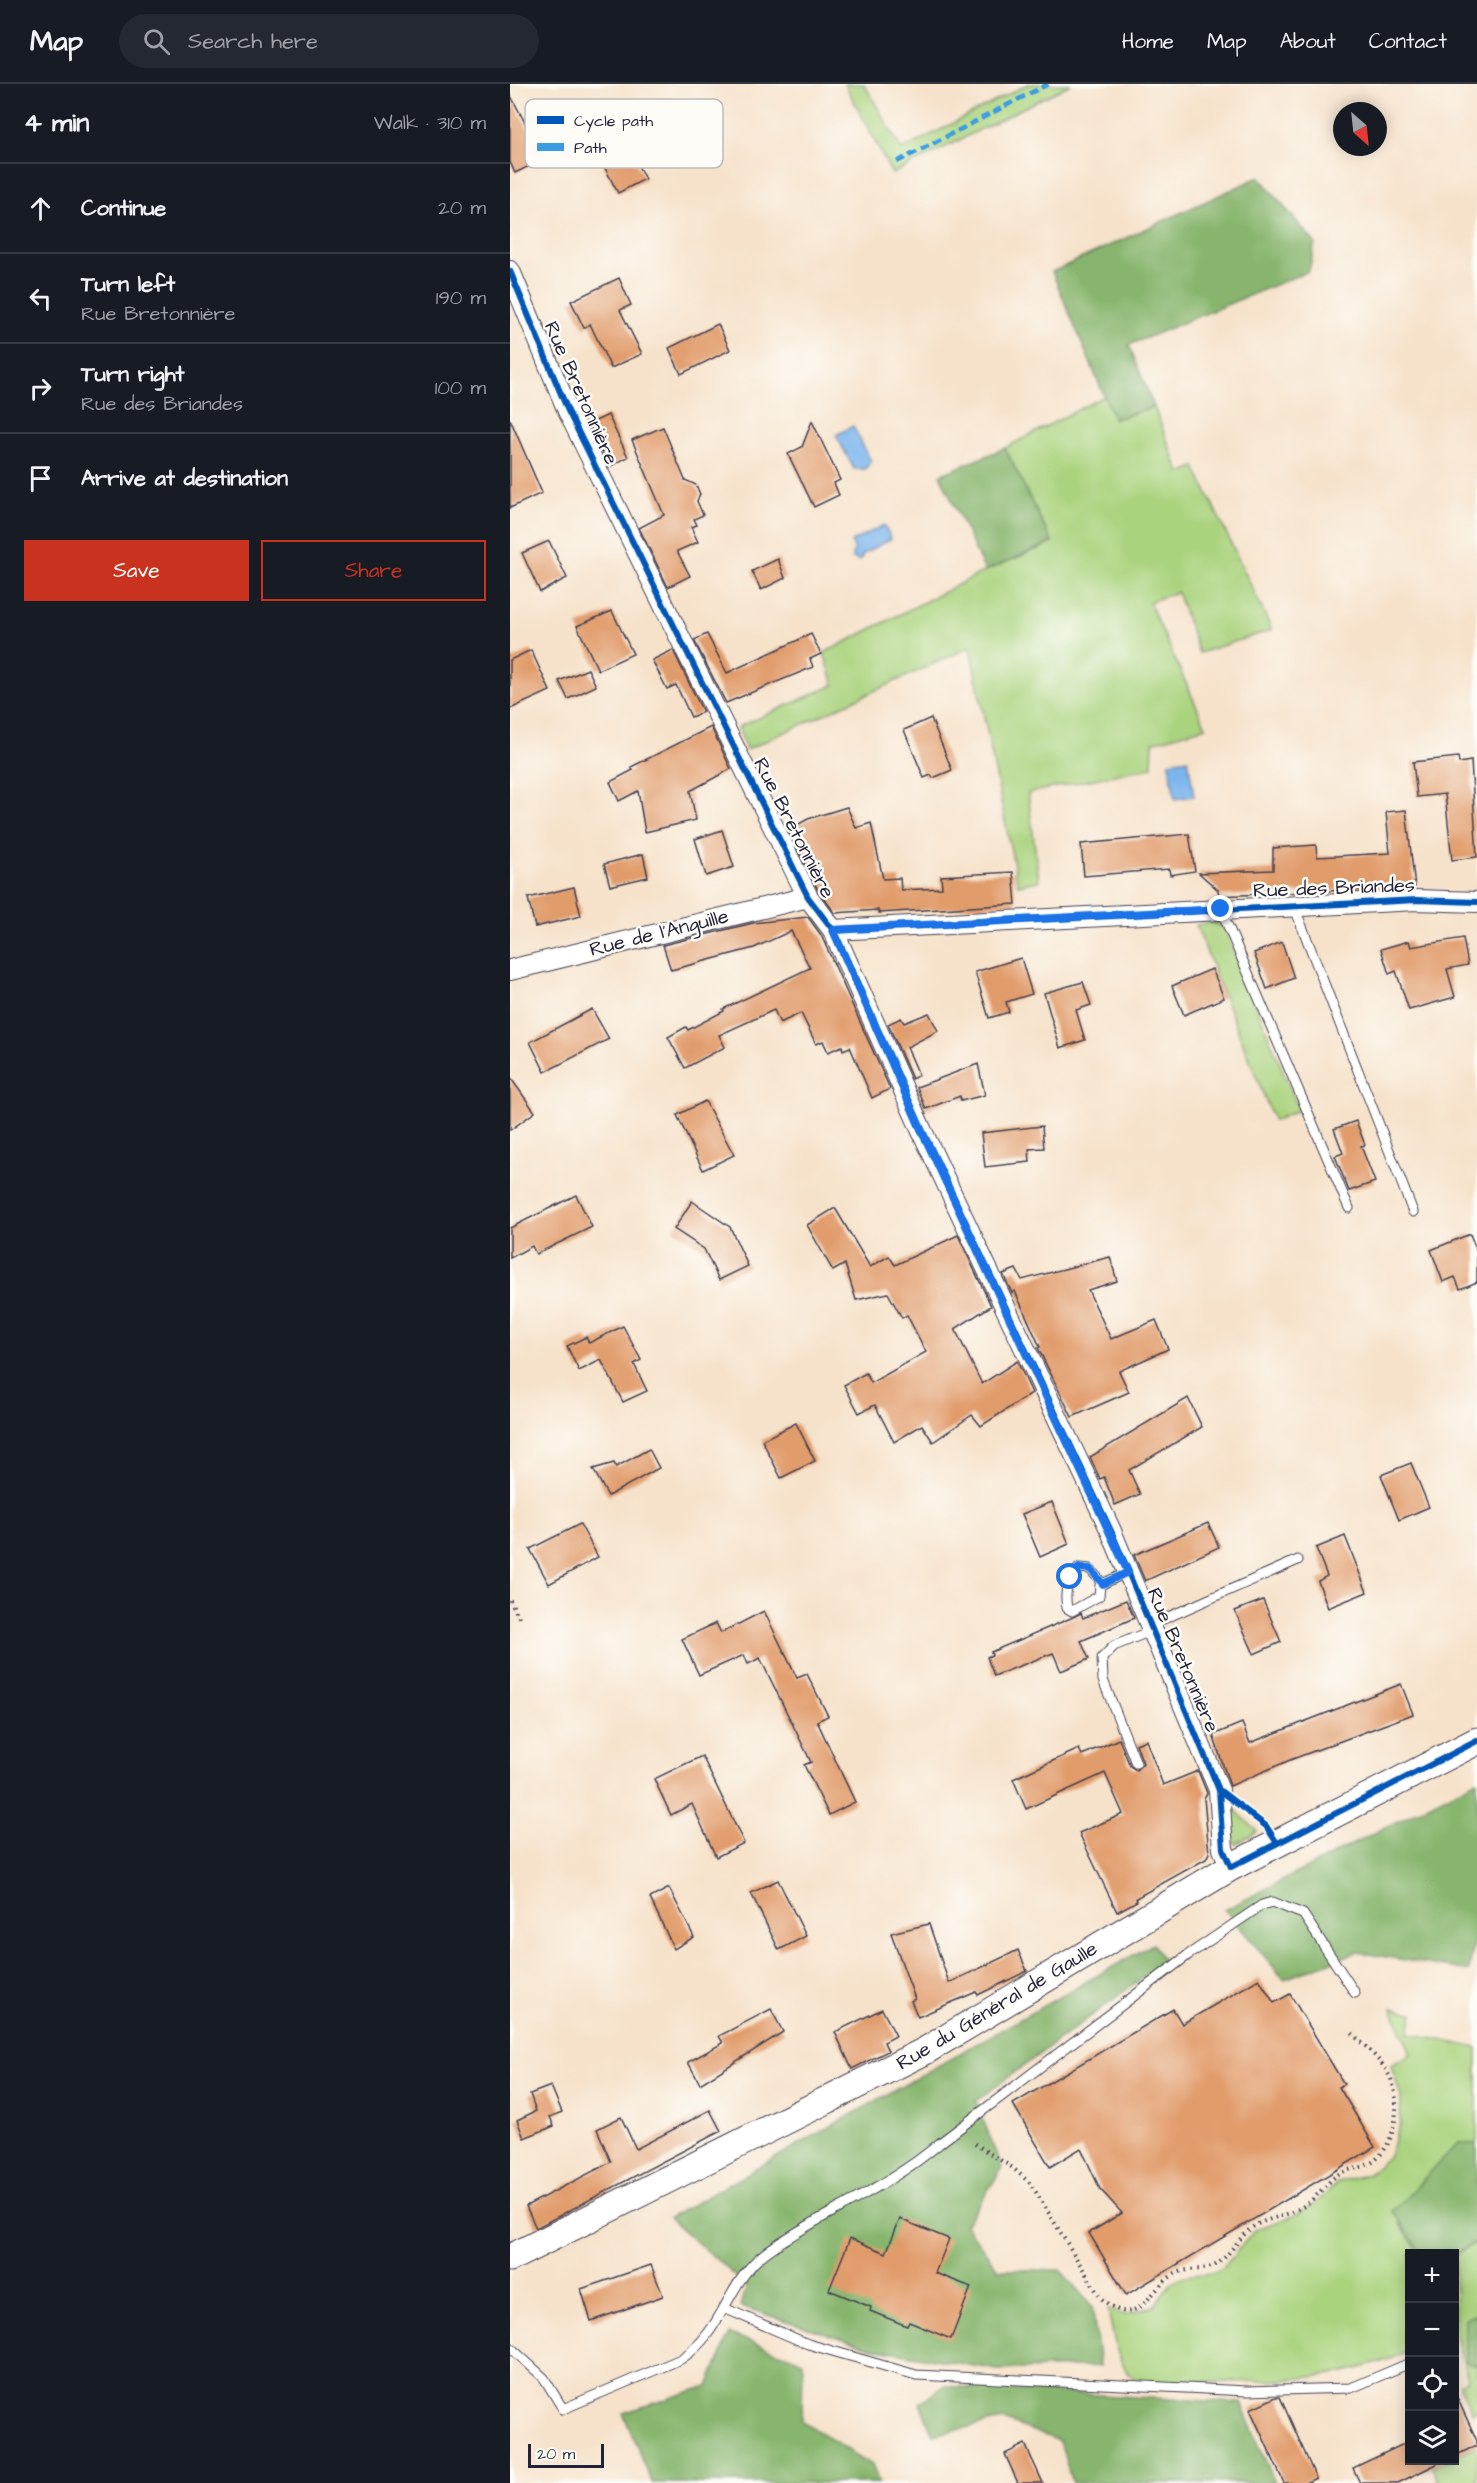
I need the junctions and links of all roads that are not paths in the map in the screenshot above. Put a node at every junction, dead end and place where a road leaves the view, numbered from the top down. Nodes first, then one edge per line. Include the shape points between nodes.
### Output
1 (510, 271) edge
2 (808, 897) junction
3 (1477, 902) edge
4 (1294, 906) junction
5 (1221, 909) junction
6 (833, 930) junction
7 (510, 970) edge
8 (1350, 1208) dead end
9 (1413, 1212) dead end
10 (1298, 1560) dead end
11 (1128, 1572) junction
12 (1103, 1584) junction
13 (1151, 1627) junction
14 (1477, 1741) edge
15 (1136, 1762) dead end
16 (1231, 1867) junction
17 (1355, 1993) dead end
18 (510, 2258) edge
19 (724, 2308) junction
20 (510, 2347) edge
21 (1405, 2365) edge

1 - 2 street, Rue Bretonnière via 568,411
2 - 6 street, Rue Bretonnière
2 - 7 street, Rue de l'Anguille
3 - 4 street, Rue des Briandes via 1417,900
4 - 5 street, Rue des Briandes
4 - 9 lane
5 - 6 street, Rue des Briandes
5 - 8 lane
6 - 11 street, Rue Bretonnière via 921,1129
10 - 13 lane
11 - 12 lane
11 - 13 street, Rue Bretonnière
12 - 12 lane via 1099,1596 1072,1611 1067,1608 1065,1597 1070,1577 1079,1568 1090,1569
13 - 15 lane via 1102,1658 1103,1680
13 - 16 street, Rue Bretonnière via 1219,1790 1223,1849
14 - 16 main road, Rue du Général de Gaulle
16 - 18 main road, Rue du Général de Gaulle via 925,2051
17 - 19 lane via 1303,1914 1272,1902 1262,1905 1188,1955 913,2166 759,2257
19 - 20 lane via 699,2347 681,2359 563,2409 544,2378
19 - 21 lane via 808,2344 916,2375 1111,2386 1282,2390 1351,2388

